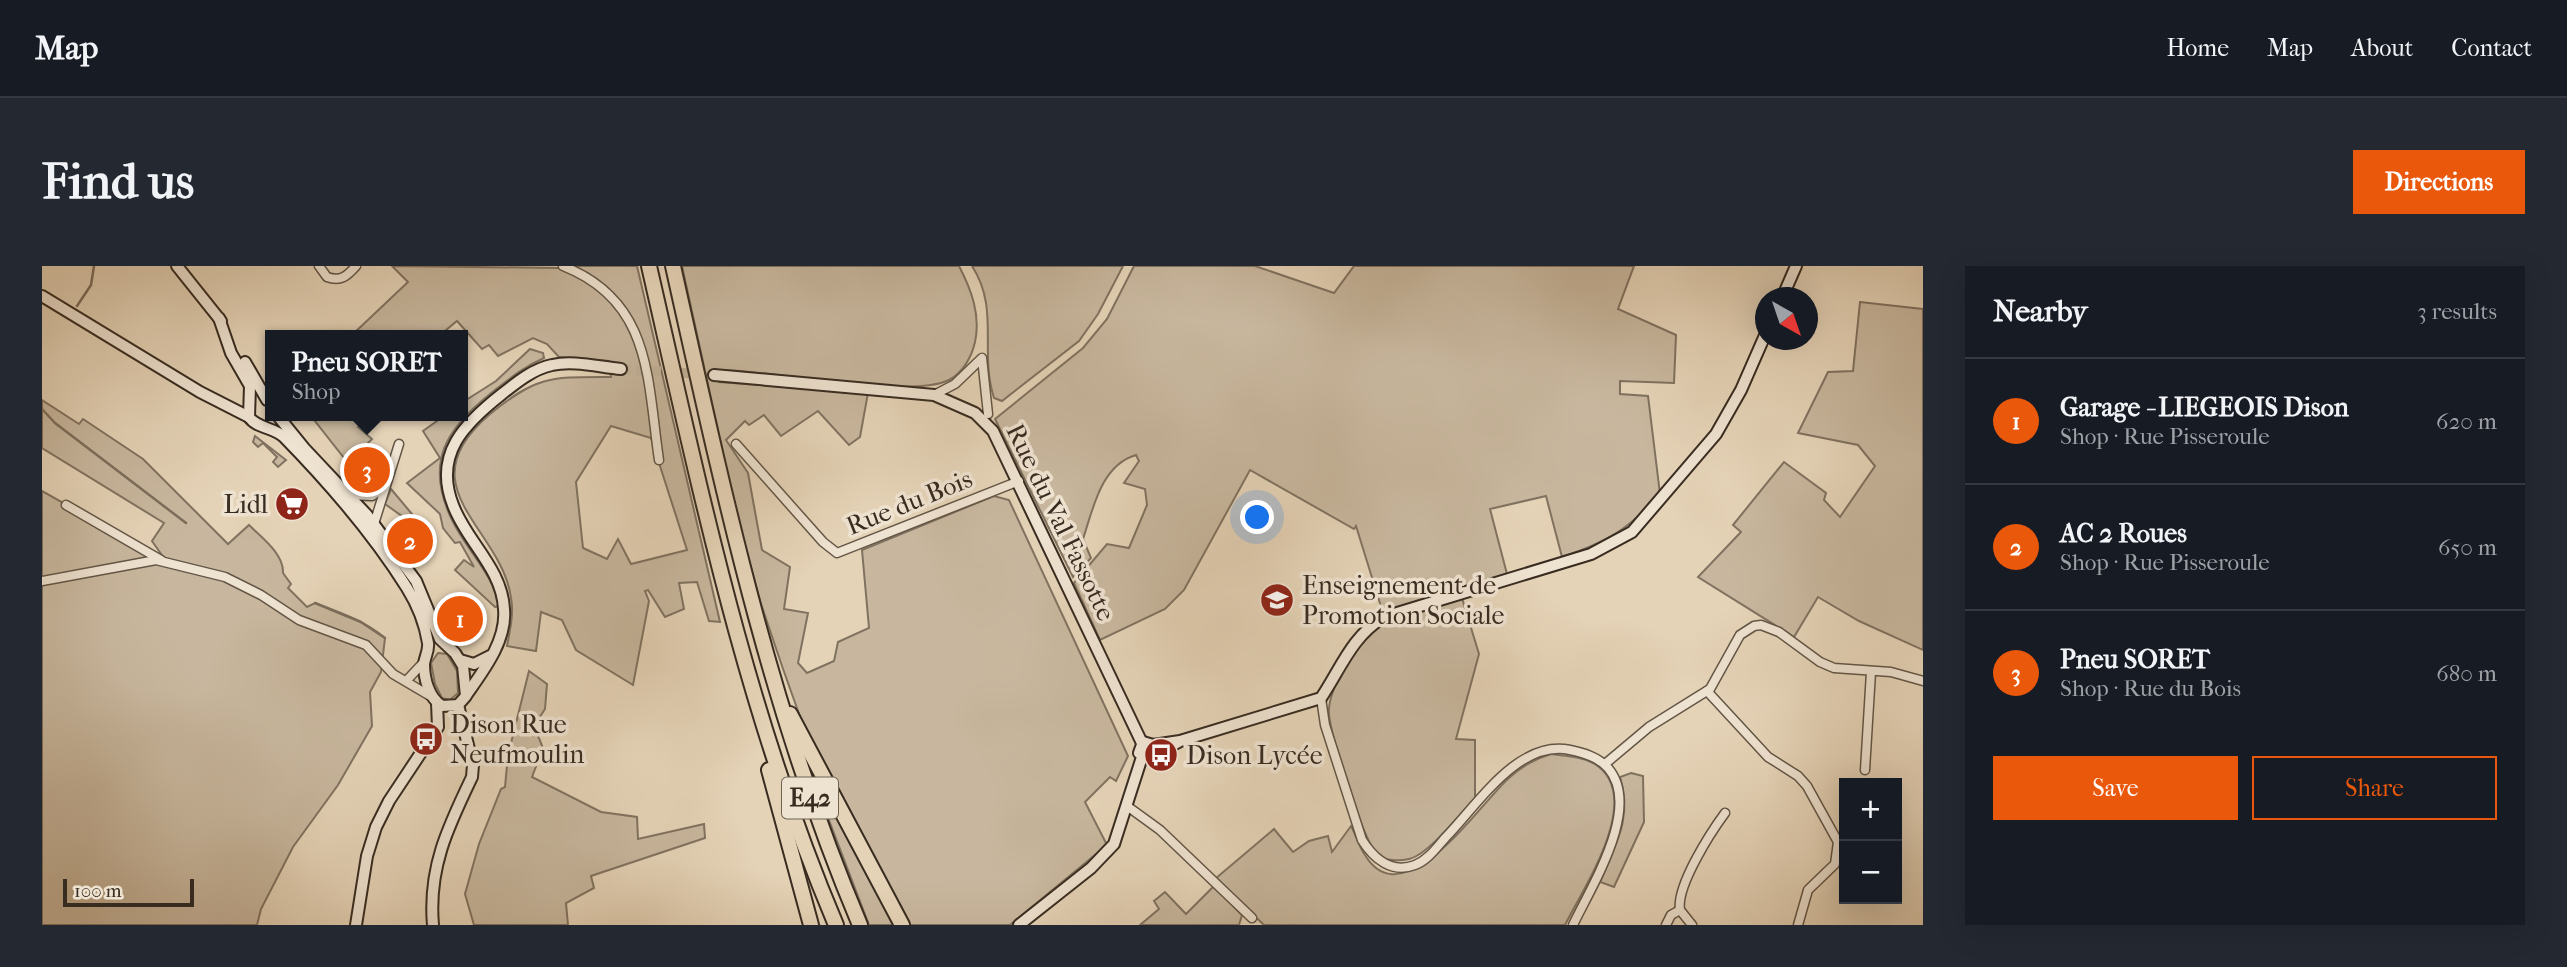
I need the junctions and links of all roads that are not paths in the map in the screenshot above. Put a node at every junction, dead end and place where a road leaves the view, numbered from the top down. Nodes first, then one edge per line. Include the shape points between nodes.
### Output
1 (177, 266) edge
2 (319, 266) edge
3 (356, 266) edge
4 (563, 266) edge
5 (649, 266) edge
6 (673, 266) edge
7 (1796, 266) edge
8 (1787, 287) edge
9 (42, 296) edge
10 (219, 318) junction
11 (1758, 350) edge
12 (621, 369) tunnel mouth
13 (715, 375) tunnel mouth
14 (265, 394) edge
15 (934, 395) junction
16 (265, 400) edge
17 (252, 403) junction
18 (988, 414) dead end
19 (249, 417) junction
20 (272, 421) edge
21 (280, 421) edge
22 (262, 425) junction
23 (399, 444) dead end
24 (736, 444) dead end
25 (659, 460) dead end
26 (1018, 481) junction
27 (384, 487) junction
28 (349, 495) junction
29 (66, 505) dead end
30 (374, 524) junction
31 (167, 563) junction
32 (42, 581) edge
33 (445, 646) junction
34 (492, 654) junction
35 (426, 657) junction
36 (460, 660) junction
37 (769, 668) junction
38 (1871, 672) junction
39 (407, 680) junction
40 (1923, 681) edge
41 (1707, 691) junction
42 (1321, 698) junction
43 (435, 700) junction
44 (462, 700) junction
45 (754, 700) junction
46 (1150, 747) junction
47 (1605, 764) junction
48 (1865, 770) dead end
49 (1127, 806) junction
50 (1725, 813) dead end
51 (1680, 910) junction
52 (1252, 918) dead end
53 (1574, 922) edge
54 (356, 925) edge
55 (433, 925) edge
56 (811, 925) edge
57 (835, 925) edge
58 (860, 925) edge
59 (902, 925) edge
60 (1019, 925) edge
61 (1667, 925) edge
62 (1692, 925) edge
63 (1798, 925) edge

1 - 10 street
2 - 3 street via 327,277 337,279
4 - 25 street via 594,281 611,296 639,338
5 - 45 highway, E42 via 712,544
6 - 37 highway, E42
7 - 8 street
9 - 19 street
10 - 14 street
10 - 17 street via 231,353 250,386
11 - 42 street via 1725,420 1632,532 1591,554 1381,618 1353,644
12 - 34 street via 562,363 538,370 468,421 450,453 447,477 453,505 503,595 505,619
13 - 15 street, Rue du Val Fassotte
15 - 18 street via 960,380 982,358
15 - 26 street, Rue du Val Fassotte via 983,419
16 - 17 street
17 - 19 street
19 - 22 street
20 - 22 street
21 - 28 street
22 - 35 street via 284,436 350,510 391,565 416,605
23 - 27 street
24 - 26 street, Rue du Bois via 837,553
26 - 46 street, Rue du Val Fassotte
27 - 28 street via 372,496
27 - 30 street
28 - 30 street
29 - 31 street
30 - 33 street via 416,581
31 - 32 street via 129,563
31 - 39 street via 238,583 293,617 366,645 393,674
33 - 35 street via 436,646
33 - 36 street
34 - 36 street via 474,664
34 - 44 street
35 - 39 street
35 - 43 street
36 - 44 street via 466,680
37 - 58 highway, E42 via 812,805
37 - 59 highway
38 - 40 street
38 - 41 street via 1820,662 1779,632 1761,625 1740,635
38 - 48 street
39 - 43 street
41 - 47 street via 1648,727
41 - 63 street via 1768,757 1807,786 1838,842 1835,864 1808,890
42 - 46 street
42 - 47 street via 1325,725 1363,840 1371,854 1389,866 1409,867 1429,856 1512,767 1533,753 1558,748
43 - 44 street via 448,707
43 - 54 street via 439,727 388,801 376,827
44 - 55 street via 472,777 435,870 430,898
45 - 56 highway via 775,801
45 - 57 highway, E42
46 - 49 street via 1138,751 1142,757
47 - 53 street via 1617,779 1622,808
49 - 52 street via 1160,830
49 - 60 street via 1119,836 1108,852
50 - 51 street via 1710,833 1681,894
51 - 61 street via 1671,915
51 - 62 street

